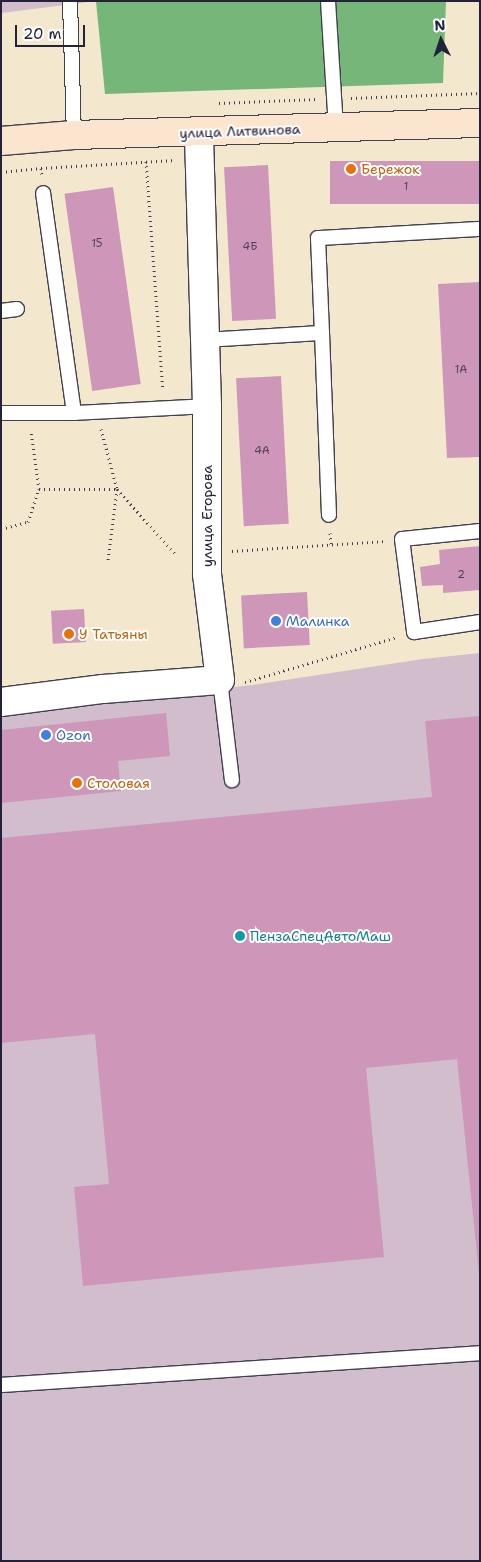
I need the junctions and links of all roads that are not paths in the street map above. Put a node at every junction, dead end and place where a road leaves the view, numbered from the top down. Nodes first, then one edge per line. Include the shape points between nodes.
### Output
1 (70, 1) edge
2 (328, 1) edge
3 (480, 124) edge
4 (336, 128) junction
5 (198, 132) junction
6 (74, 135) junction
7 (1, 141) edge
8 (43, 193) road end
9 (480, 229) edge
10 (17, 309) dead end
11 (1, 311) edge
12 (322, 333) junction
13 (203, 340) junction
14 (206, 406) junction
15 (1, 412) edge
16 (74, 413) junction
17 (329, 515) dead end
18 (480, 531) edge
19 (480, 622) edge
20 (220, 680) junction
21 (1, 702) edge
22 (232, 780) dead end
23 (480, 1353) edge
24 (1, 1385) edge

1 - 6 lane
2 - 4 lane
3 - 4 main road, улица Литвинова
4 - 5 main road, улица Литвинова
5 - 6 main road, улица Литвинова
5 - 13 street, улица Егорова
6 - 7 main road, улица Литвинова
8 - 16 lane
9 - 12 lane via 318,238
10 - 11 lane
12 - 13 lane
12 - 17 lane
13 - 14 street, улица Егорова
14 - 16 lane
14 - 20 street, улица Егорова via 207,574
15 - 16 lane
18 - 19 lane via 402,539 414,632
20 - 21 street via 103,689
20 - 22 lane
23 - 24 lane

